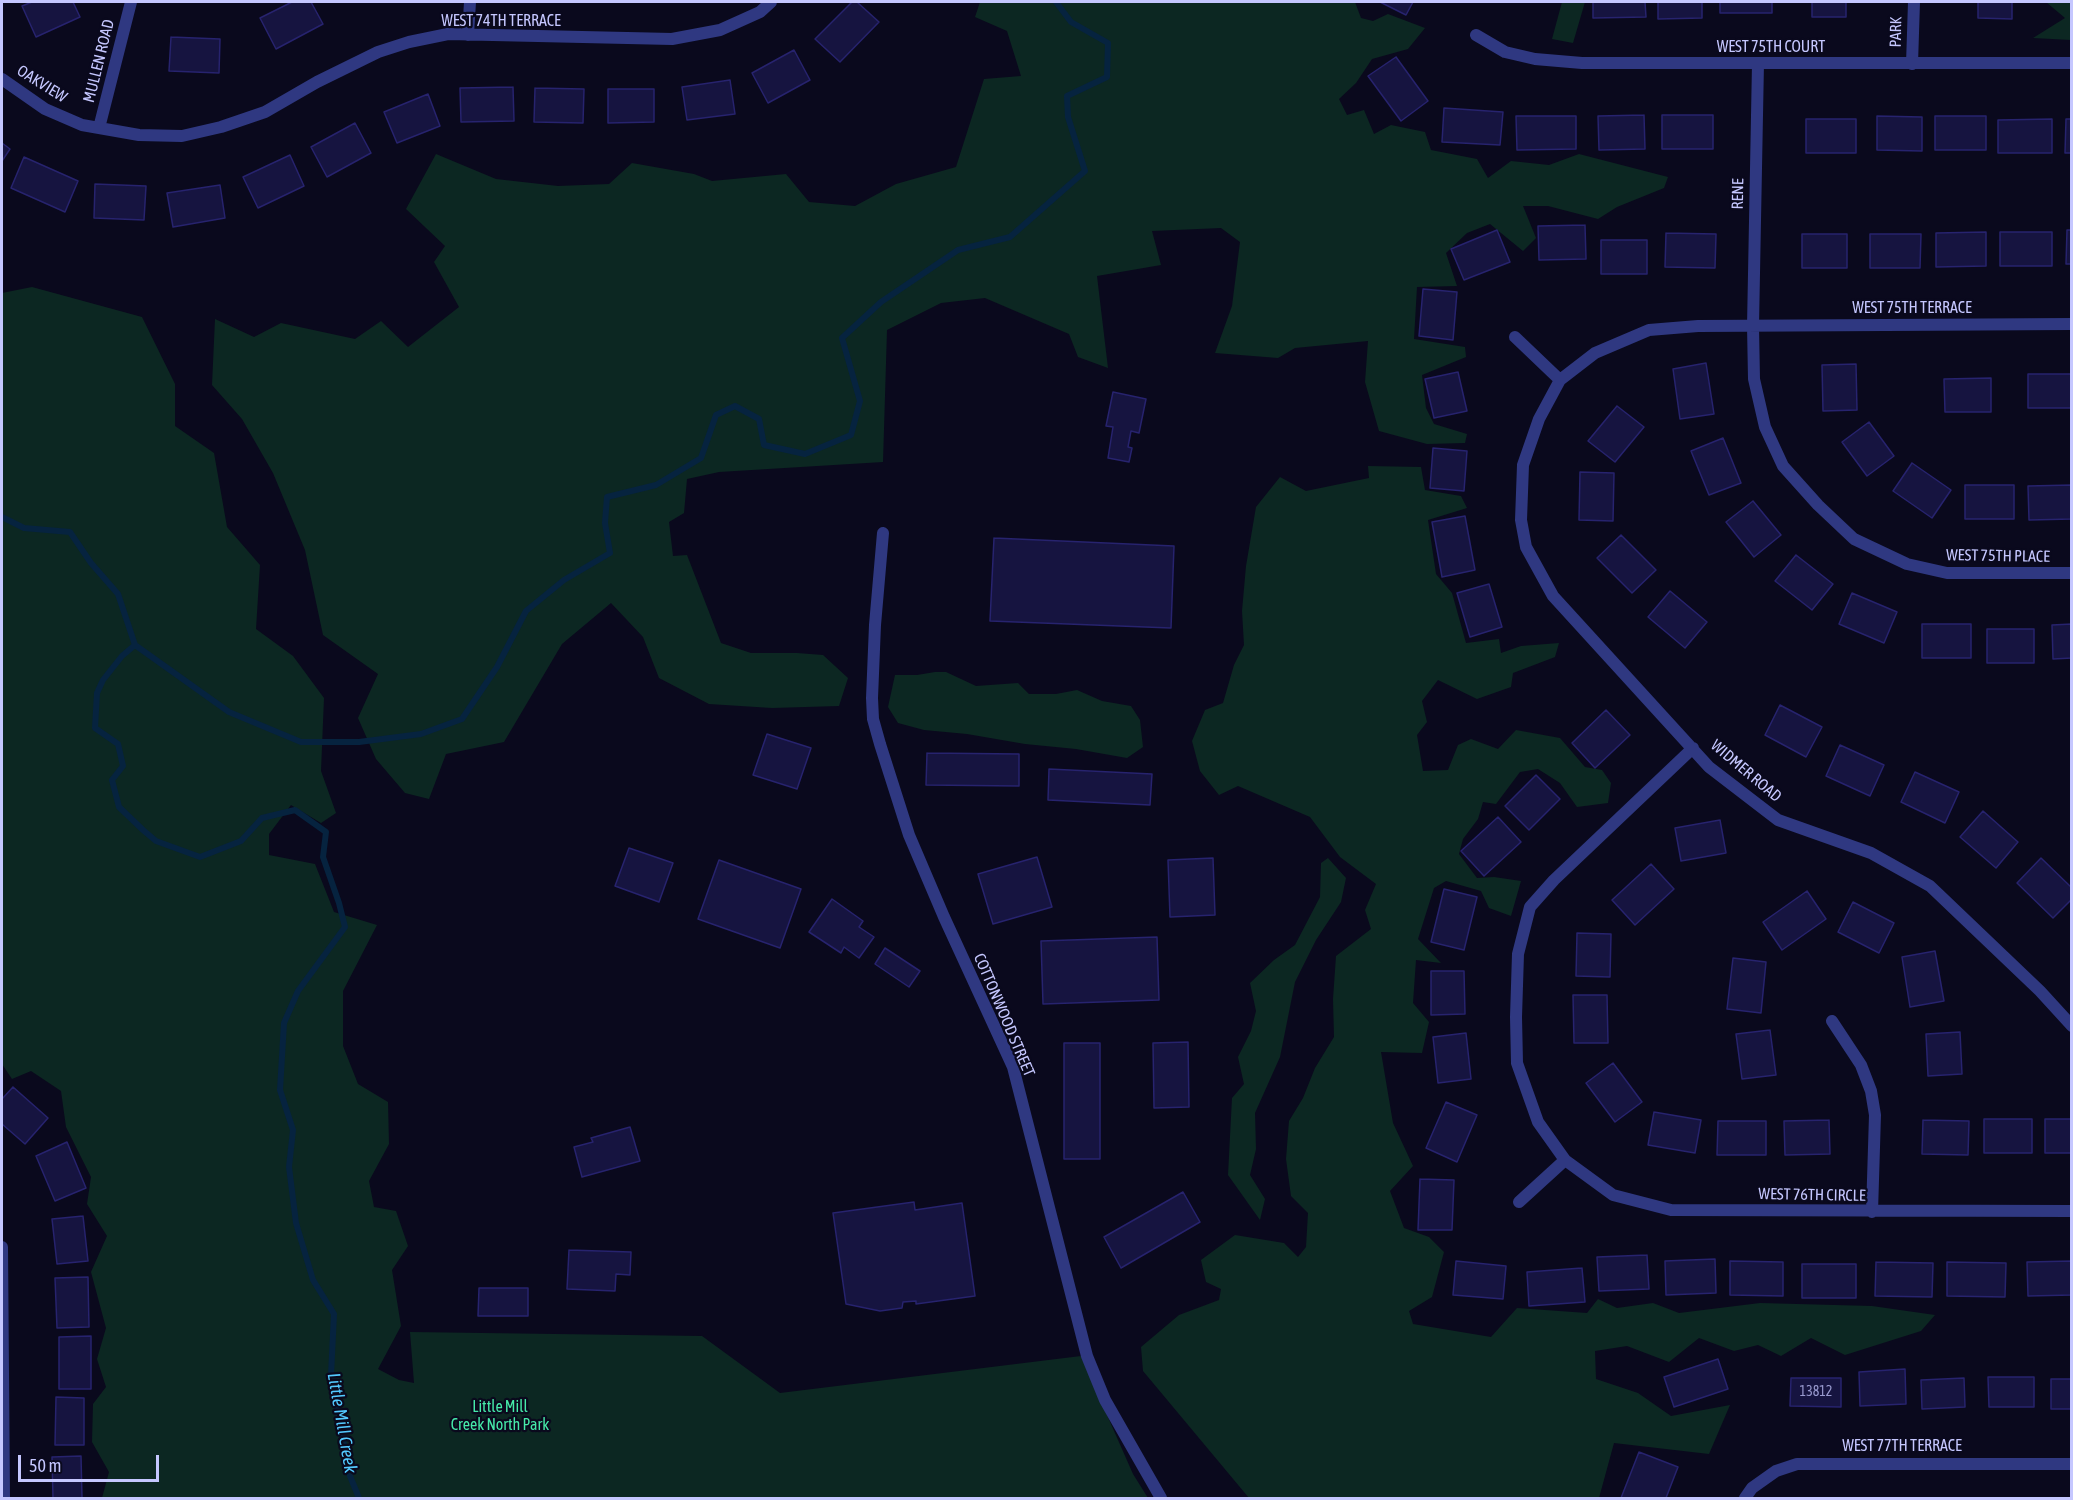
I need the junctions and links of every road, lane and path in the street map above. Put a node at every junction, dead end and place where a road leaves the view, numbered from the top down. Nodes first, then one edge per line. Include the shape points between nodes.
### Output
1 (131, 2) edge
2 (470, 2) edge
3 (771, 2) edge
4 (1914, 2) edge
5 (468, 35) junction
6 (1476, 35) dead end
7 (1758, 63) junction
8 (2072, 63) edge
9 (1912, 64) junction
10 (2, 79) edge
11 (99, 128) junction
12 (2072, 324) edge
13 (1753, 326) junction
14 (1515, 337) dead end
15 (1560, 380) junction
16 (883, 533) dead end
17 (2072, 573) edge
18 (1693, 748) junction
19 (1832, 1021) dead end
20 (2072, 1026) edge
21 (1565, 1160) junction
22 (1519, 1202) dead end
23 (2072, 1211) edge
24 (1872, 1212) junction
25 (2, 1247) edge
26 (2072, 1464) edge
27 (4, 1498) edge
28 (1161, 1498) edge
29 (1745, 1498) edge

1 - 11 street, MULLEN ROAD
2 - 5 street
3 - 5 street, WEST 74TH TERRACE via 760,12 720,30 672,39
4 - 9 street, PARK
5 - 11 street, WEST 74TH TERRACE via 448,34 378,52 265,112 221,127 182,136 139,135
6 - 7 street, WEST 75TH COURT via 1505,52 1536,59 1582,63
7 - 9 street, WEST 75TH COURT
7 - 13 street, RENE
8 - 9 street, WEST 75TH COURT
10 - 11 street, OAKVIEW via 45,109
12 - 13 street, WEST 75TH TERRACE
13 - 15 street, WIDMER ROAD via 1649,330 1595,353
13 - 17 street, WEST 75TH PLACE via 1754,380 1765,427 1783,466 1854,539 1906,564 1947,573
14 - 15 street
15 - 18 street, WIDMER ROAD via 1539,419 1523,465 1521,520 1526,547 1553,596
16 - 28 street, COTTONWOOD STREET via 872,698 880,744 909,836 1013,1067 1088,1356 1105,1400
18 - 20 street, WIDMER ROAD via 1709,767 1778,820 1871,853 1930,886
18 - 21 street, WEST 76TH CIRCLE via 1530,907 1518,954 1517,1063 1538,1122
19 - 24 street via 1861,1065 1871,1091 1875,1115
21 - 22 street
21 - 24 street, WEST 76TH CIRCLE via 1613,1195 1671,1210
23 - 24 street, WEST 76TH CIRCLE
25 - 27 street
26 - 29 street, WEST 77TH TERRACE via 1797,1464 1776,1471

